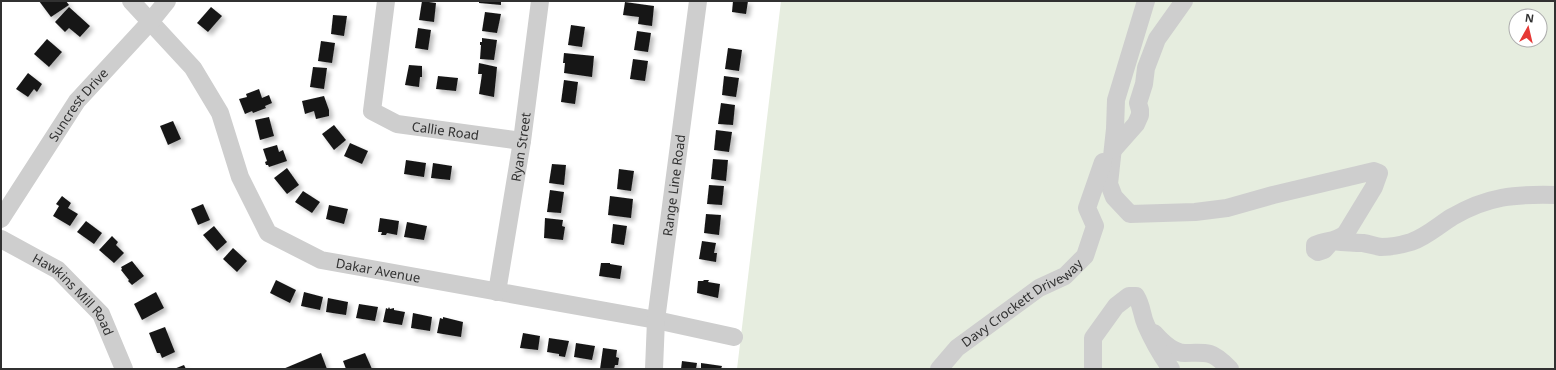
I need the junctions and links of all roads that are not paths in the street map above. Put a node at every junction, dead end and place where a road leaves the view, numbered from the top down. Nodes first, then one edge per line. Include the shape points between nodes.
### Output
1 (131, 1) edge
2 (167, 1) edge
3 (386, 1) edge
4 (540, 1) edge
5 (698, 1) edge
6 (1146, 1) edge
7 (1184, 1) edge
8 (150, 22) junction
9 (522, 141) junction
10 (1108, 156) junction
11 (1555, 195) edge
12 (1, 219) edge
13 (1, 239) edge
14 (497, 292) junction
15 (656, 320) junction
16 (1145, 323) junction
17 (734, 337) dead end
18 (124, 369) edge
19 (654, 369) edge
20 (938, 369) edge
21 (1093, 369) edge
22 (1170, 369) edge
23 (1230, 369) edge

1 - 8 street, Dakar Avenue
2 - 8 street, Suncrest Drive
3 - 9 street, Callie Road via 372,111 397,124
4 - 9 street, Ryan Street
5 - 15 street, Range Line Road
6 - 10 street via 1116,100
7 - 10 street via 1154,46 1146,68 1136,124
8 - 12 street, Suncrest Drive via 77,101
8 - 14 street, Dakar Avenue via 193,68 220,113 240,178 268,232 321,260
9 - 14 street, Ryan Street
10 - 11 street via 1109,184 1114,197 1130,214 1195,212 1227,208 1374,171 1379,173 1374,187 1346,233 1340,239 1315,245 1318,252 1324,250 1332,241 1380,247 1410,243 1454,216 1500,197
10 - 20 street, Davy Crockett Driveway via 1087,208 1095,226 1085,256 1065,276 1039,288 957,348
13 - 18 street, Hawkins Mill Road via 58,270 101,314
14 - 15 street, Dakar Avenue
15 - 17 street, Dakar Avenue
15 - 19 street, Range Line Road
16 - 21 street via 1142,305 1136,296 1129,296 1116,306 1093,338
16 - 22 street
16 - 23 street via 1159,339 1173,349 1183,353 1212,355

